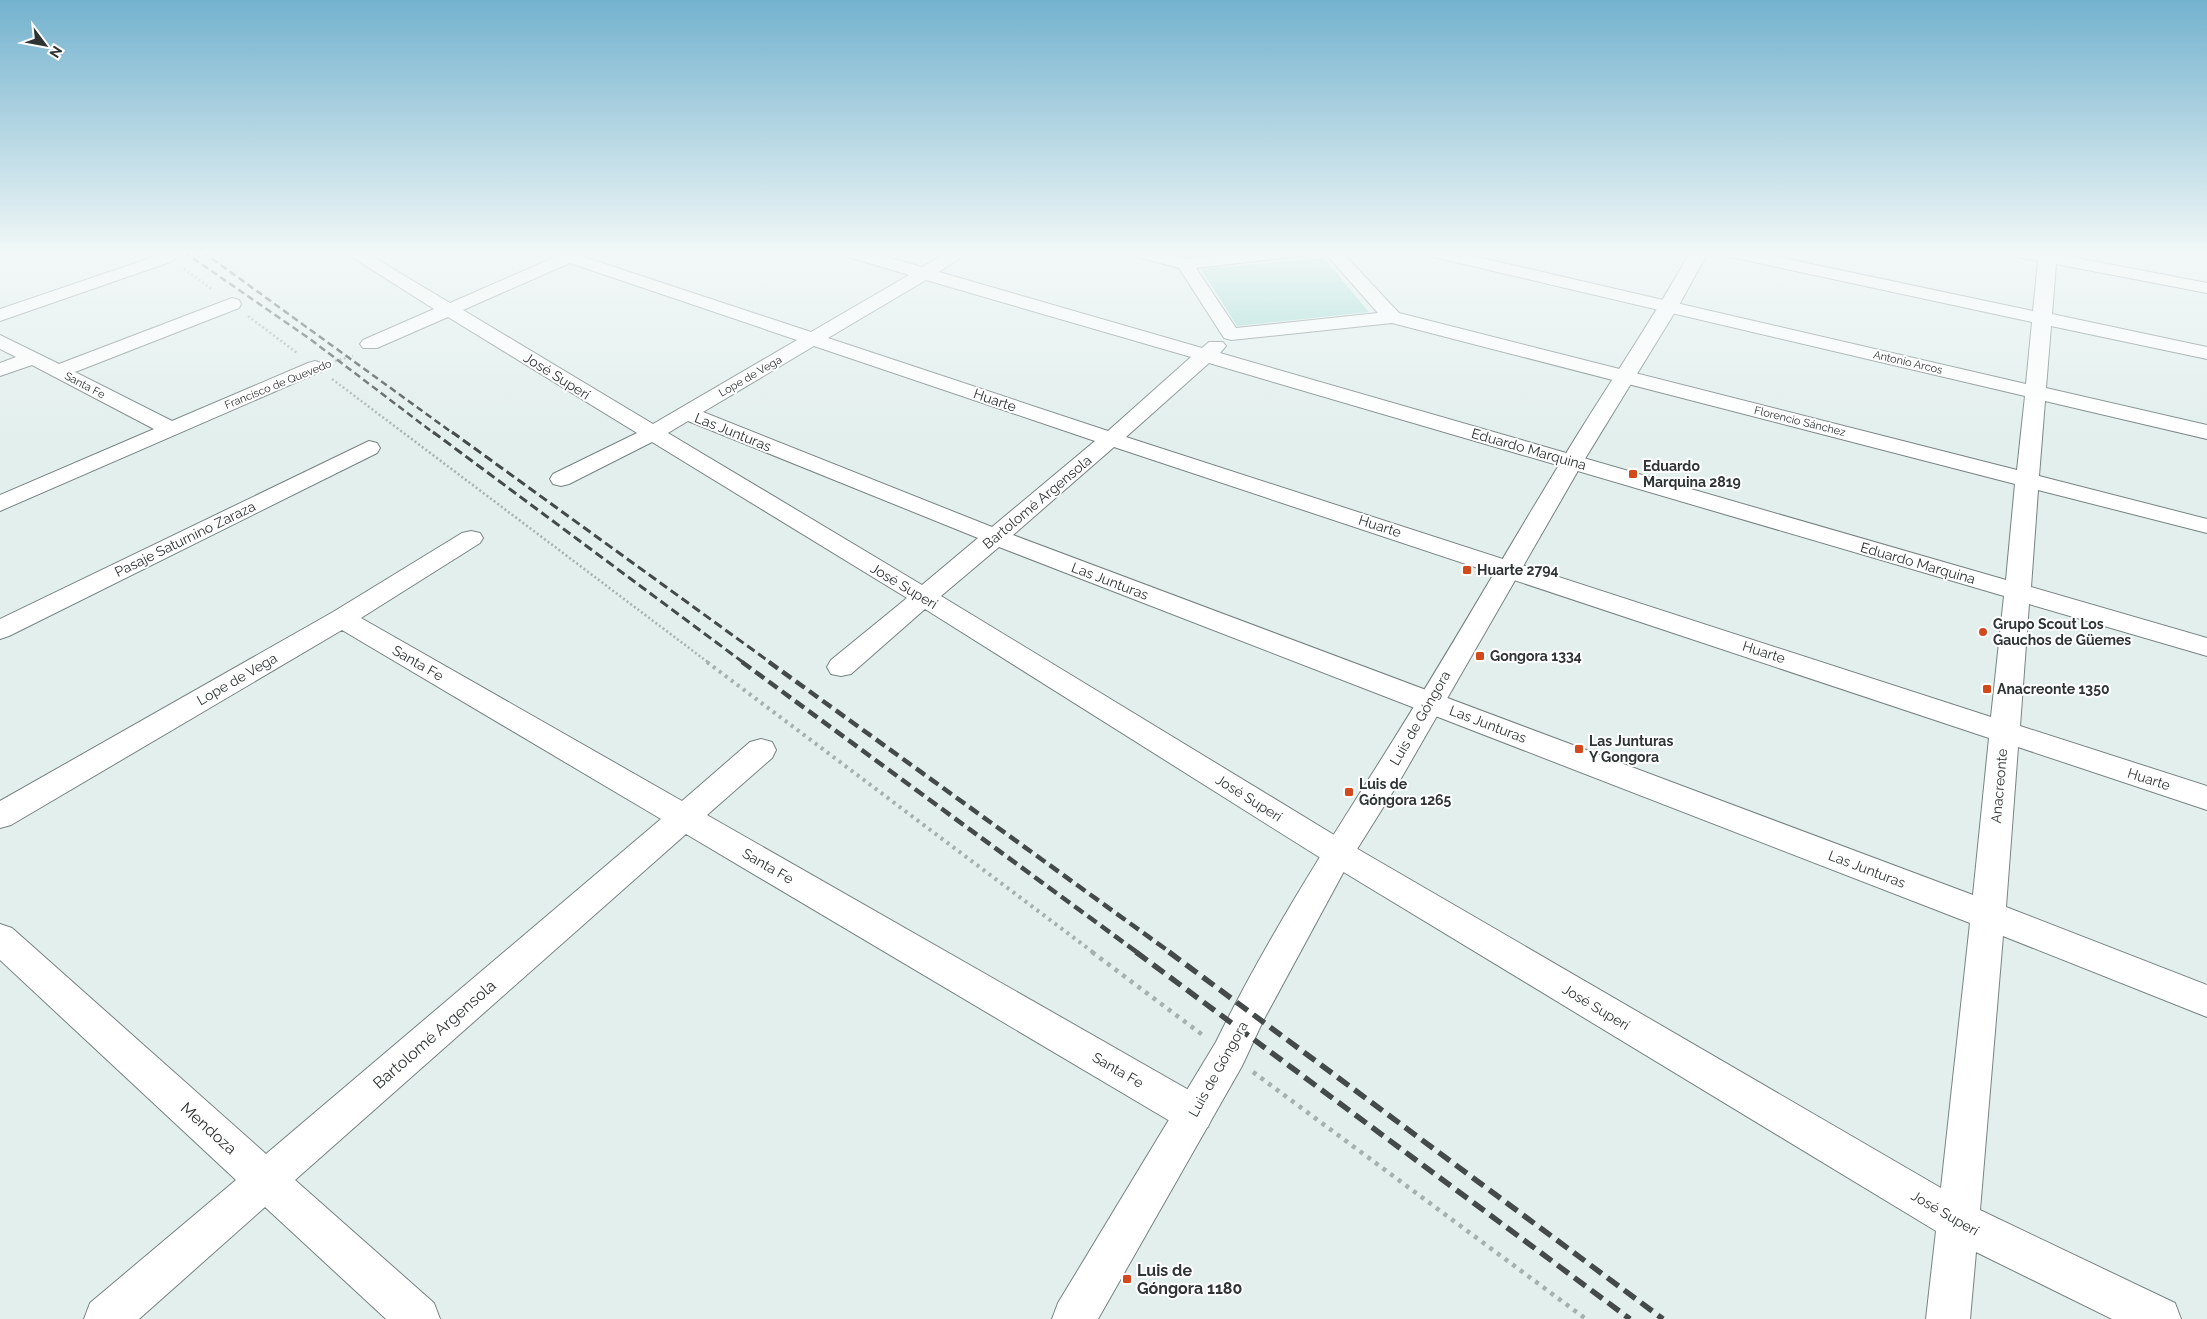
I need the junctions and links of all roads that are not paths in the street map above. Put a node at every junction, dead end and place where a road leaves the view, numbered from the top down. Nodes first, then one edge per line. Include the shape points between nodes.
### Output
1 (207, 314) edge
2 (445, 314) edge
3 (455, 314) edge
4 (741, 314) edge
5 (857, 314) edge
6 (1061, 314) edge
7 (1218, 314) edge
8 (1388, 314) edge
9 (1665, 314) edge
10 (1697, 314) edge
11 (2022, 314) edge
12 (2043, 314) edge
13 (1392, 318) junction
14 (2043, 318) junction
15 (1231, 334) junction
16 (814, 339) junction
17 (0, 341) edge
18 (370, 344) road end
19 (2207, 352) edge
20 (1204, 356) junction
21 (33, 358) junction
22 (315, 367) road end
23 (0, 370) edge
24 (59, 371) junction
25 (1624, 376) junction
26 (2034, 392) junction
27 (686, 413) junction
28 (170, 429) junction
29 (2207, 432) edge
30 (651, 434) junction
31 (1111, 439) junction
32 (369, 448) dead end
33 (1572, 462) junction
34 (561, 479) dead end
35 (2027, 480) junction
36 (0, 504) edge
37 (2207, 526) edge
38 (996, 537) junction
39 (471, 538) dead end
40 (1510, 568) junction
41 (2016, 592) junction
42 (924, 597) junction
43 (342, 618) junction
44 (0, 630) edge
45 (2207, 647) edge
46 (841, 667) dead end
47 (1428, 701) junction
48 (2004, 731) junction
49 (761, 750) dead end
50 (2207, 798) edge
51 (0, 816) edge
52 (684, 817) junction
53 (1338, 853) junction
54 (1988, 915) junction
55 (0, 938) edge
56 (2207, 1001) edge
57 (1194, 1114) junction
58 (266, 1180) junction
59 (1958, 1221) junction
60 (106, 1319) edge
61 (418, 1319) edge
62 (1074, 1319) edge
63 (1948, 1319) edge
64 (2159, 1319) edge

1 - 24 street
2 - 18 street
3 - 30 street, José Superí
4 - 16 street, Huarte
5 - 16 street, Lope de Vega
6 - 20 street, Eduardo Marquina
7 - 15 street
8 - 13 street
9 - 25 street, Luis de Góngora
10 - 26 street, Antonio Arcos
11 - 14 street
12 - 14 street, Anacreonte
13 - 15 street, Florencio Sánchez
13 - 25 street, Florencio Sánchez
14 - 19 street
14 - 26 street, Anacreonte
15 - 20 street, Bartolomé Argensola
16 - 27 street, Lope de Vega
16 - 31 street, Huarte
17 - 21 street, Santa Fe
20 - 31 street, Bartolomé Argensola
20 - 33 street, Eduardo Marquina
21 - 23 street
21 - 24 street, Santa Fe
22 - 28 street, Francisco de Quevedo
24 - 28 street, Santa Fe
25 - 33 street, Luis de Góngora
25 - 35 street, Florencio Sánchez
26 - 29 street, Antonio Arcos
26 - 35 street, Anacreonte
27 - 30 street, Lope de Vega
27 - 38 street, Las Junturas
28 - 36 street, Francisco de Quevedo
30 - 34 street, Lope de Vega
30 - 42 street, José Superí
31 - 38 street, Bartolomé Argensola
31 - 40 street, Huarte
32 - 44 street, Pasaje Saturnino Zaraza
33 - 40 street, Luis de Góngora
33 - 41 street, Eduardo Marquina
35 - 37 street, Florencio Sánchez
35 - 41 street, Anacreonte
38 - 42 street, Bartolomé Argensola
38 - 47 street, Las Junturas
39 - 43 street, Lope de Vega
40 - 47 street, Luis de Góngora
40 - 48 street, Huarte
41 - 45 street, Eduardo Marquina
41 - 48 street, Anacreonte
42 - 46 street, Bartolomé Argensola
42 - 53 street, José Superí
43 - 51 street, Lope de Vega
43 - 52 street, Santa Fe
47 - 53 street, Luis de Góngora via 1388,774
47 - 54 street, Las Junturas
48 - 50 street, Huarte
48 - 54 street, Anacreonte
49 - 52 street, Bartolomé Argensola
52 - 57 street, Santa Fe
52 - 58 street, Bartolomé Argensola
53 - 57 street, Luis de Góngora
53 - 59 street, José Superí
54 - 56 street, Las Junturas
54 - 59 street, Anacreonte
55 - 58 street, Mendoza
57 - 62 street, Luis de Góngora
58 - 60 street, Bartolomé Argensola
58 - 61 street, Mendoza
59 - 63 street, Anacreonte
59 - 64 street, José Superí

